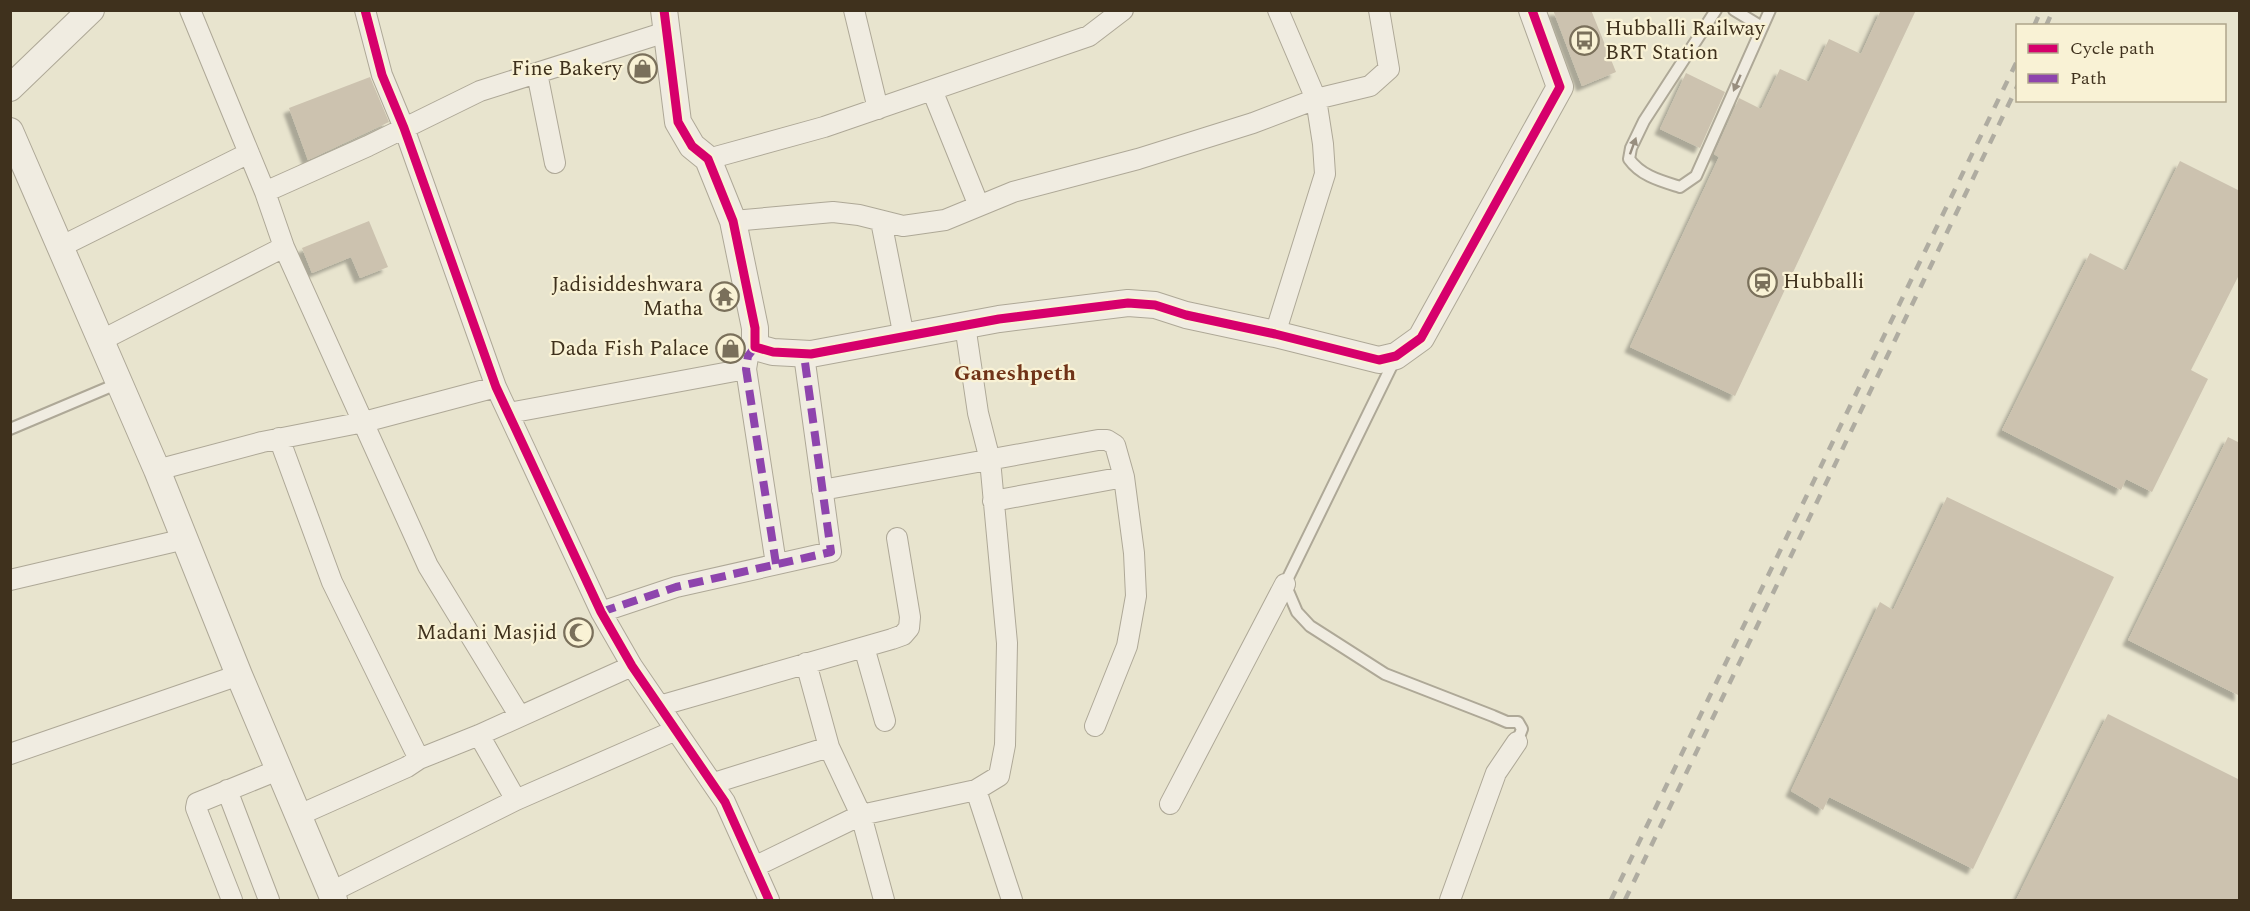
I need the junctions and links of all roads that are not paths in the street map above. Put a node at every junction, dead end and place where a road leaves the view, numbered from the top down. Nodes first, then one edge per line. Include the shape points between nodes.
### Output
1 (91, 10) edge
2 (190, 10) edge
3 (364, 10) edge
4 (854, 10) edge
5 (1123, 10) edge
6 (1278, 10) edge
7 (1379, 10) edge
8 (1532, 10) edge
9 (1716, 10) edge
10 (1734, 10) edge
11 (1770, 10) edge
12 (665, 16) edge
13 (1762, 27) junction
14 (537, 73) junction
15 (10, 88) edge
16 (932, 90) junction
17 (1316, 99) junction
18 (878, 109) junction
19 (404, 128) junction
20 (10, 130) edge
21 (249, 153) junction
22 (708, 159) junction
23 (555, 163) dead end
24 (265, 192) junction
25 (979, 206) junction
26 (881, 220) junction
27 (733, 222) junction
28 (60, 247) junction
29 (284, 247) junction
30 (966, 325) junction
31 (1275, 334) junction
32 (904, 337) junction
33 (100, 340) junction
34 (804, 355) junction
35 (1396, 356) junction
36 (751, 358) junction
37 (119, 383) junction
38 (496, 387) junction
39 (509, 413) junction
40 (364, 422) junction
41 (10, 429) edge
42 (279, 438) junction
43 (990, 460) junction
44 (157, 470) junction
45 (1124, 477) junction
46 (822, 490) junction
47 (993, 501) junction
48 (897, 538) dead end
49 (184, 539) junction
50 (776, 564) junction
51 (10, 580) edge
52 (1285, 584) junction
53 (601, 612) junction
54 (864, 647) junction
55 (806, 663) junction
56 (632, 666) junction
57 (239, 675) junction
58 (659, 706) junction
59 (519, 715) junction
60 (885, 721) dead end
61 (1095, 726) dead end
62 (676, 730) junction
63 (478, 735) junction
64 (1517, 742) joint
65 (829, 747) junction
66 (10, 754) edge
67 (419, 759) junction
68 (278, 770) junction
69 (714, 783) junction
70 (227, 790) junction
71 (976, 790) junction
72 (516, 800) junction
73 (1170, 804) dead end
74 (861, 815) junction
75 (297, 816) junction
76 (754, 867) junction
77 (332, 896) edge
78 (232, 900) edge
79 (269, 900) edge
80 (769, 900) edge
81 (881, 900) edge
82 (1012, 900) edge
83 (1450, 900) edge

1 - 15 street
2 - 21 street
3 - 19 street via 382,75
4 - 18 street
5 - 16 street via 1089,36
6 - 17 street
7 - 17 street via 1389,69 1370,86
8 - 35 street via 1560,87 1421,338
13 -> 9 lane via 1696,176 1680,187 1657,180 1636,169 1629,159 1630,148
10 - 13 lane
11 - 13 lane
12 - 14 street
12 - 22 street via 678,122 692,146
14 - 19 street via 480,91
14 - 23 street
16 - 18 street
16 - 25 street
17 - 25 street via 1254,123 1014,192
17 - 31 street via 1324,174
18 - 22 street
19 - 24 street
19 - 38 street
20 - 28 street
21 - 24 street
21 - 28 street
22 - 27 street
24 - 29 street
25 - 26 street via 945,220 903,226
26 - 27 street via 833,213
26 - 32 street
27 - 36 street via 755,328
28 - 33 street
29 - 33 street
29 - 40 street
30 - 31 street via 1128,303 1155,305
30 - 32 street
30 - 43 street via 978,413
31 - 35 street via 1379,360
32 - 34 street
33 - 37 street
34 - 36 street via 773,352
34 - 46 street
35 - 52 lane
36 - 39 street
36 - 50 street
37 - 41 lane
37 - 44 street
38 - 39 street
38 - 40 street
39 - 53 street
40 - 42 street
40 - 59 street via 428,566
42 - 44 street
42 - 67 street via 332,582
43 - 45 street via 1107,440 1115,445
43 - 46 street
43 - 47 street
44 - 49 street
45 - 47 street
45 - 61 street via 1136,596 1127,646
46 - 50 street via 831,552
47 - 71 street via 1007,643 1005,745 999,776
48 - 54 street via 909,628 892,639
49 - 51 street
49 - 57 street
50 - 53 street via 676,587
52 - 64 lane via 1297,612 1310,626 1385,674 1507,722 1518,722 1522,729
52 - 73 street
53 - 56 street
54 - 55 street
54 - 60 street
55 - 58 street
55 - 65 street
56 - 58 street
56 - 59 street
57 - 66 street
57 - 68 street
58 - 62 street
59 - 63 street
62 - 69 street
62 - 72 street
63 - 67 street
63 - 72 street
64 - 83 street via 1496,772
65 - 69 street
65 - 74 street
67 - 75 street
68 - 70 street
68 - 75 street
69 - 76 street
70 - 78 street via 201,800 196,808
70 - 79 street
71 - 74 street
71 - 82 street
72 - 77 street
74 - 76 street
74 - 81 street
75 - 77 street
76 - 80 street

